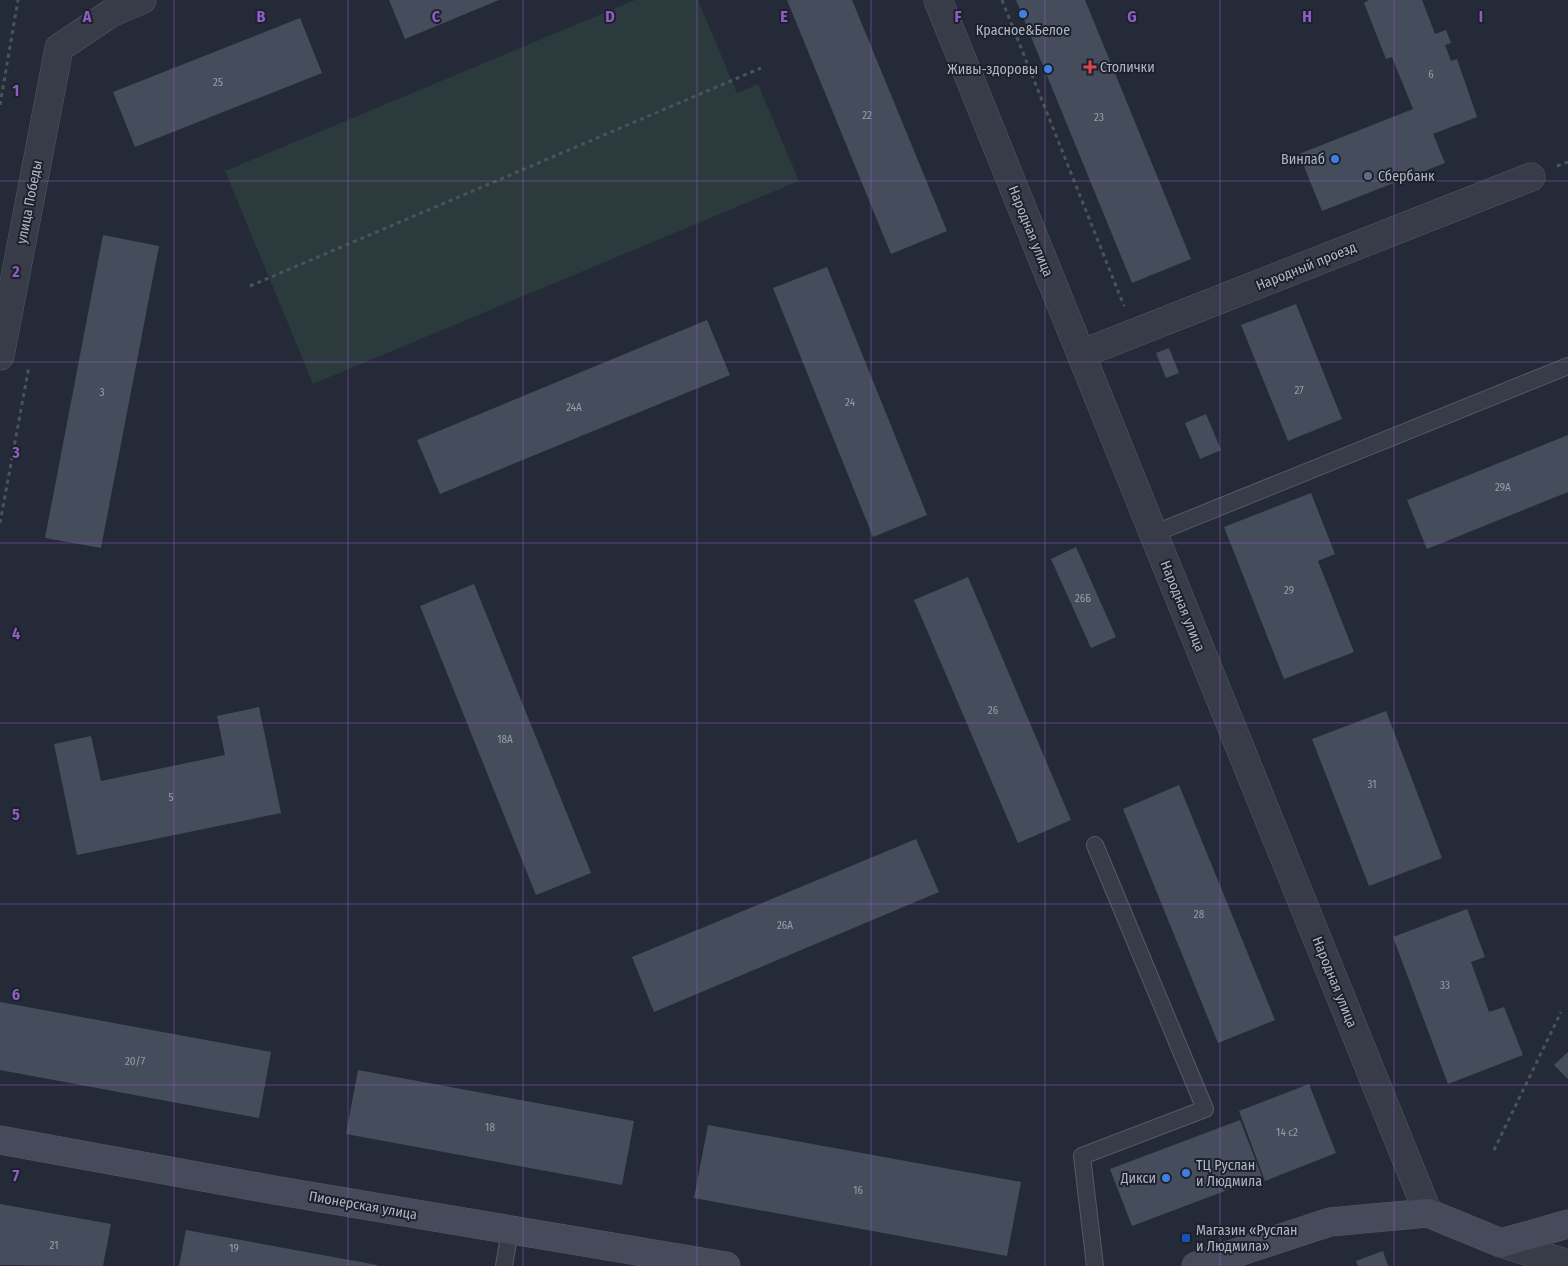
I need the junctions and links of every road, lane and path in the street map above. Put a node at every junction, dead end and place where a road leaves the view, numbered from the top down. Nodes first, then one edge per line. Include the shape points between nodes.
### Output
1 (18, 0) edge
2 (142, 0) edge
3 (938, 0) edge
4 (1002, 0) edge
5 (762, 68) dead end
6 (0, 105) edge
7 (1531, 177) dead end
8 (250, 286) dead end
9 (1134, 333) junction
10 (1081, 354) junction
11 (0, 356) edge
12 (1568, 366) edge
13 (1153, 534) junction
14 (1095, 845) dead end
15 (1561, 1012) dead end
16 (0, 1140) edge
17 (1494, 1150) dead end
18 (1428, 1212) junction
19 (1568, 1224) edge
20 (510, 1230) junction
21 (1501, 1244) junction
22 (1568, 1264) edge
23 (504, 1266) edge
24 (726, 1266) edge
25 (1095, 1266) edge
26 (1196, 1266) edge

1 - 6 path
2 - 11 street, улица Победы via 111,13 58,48
3 - 10 street, Народная улица
4 - 9 path
5 - 8 path
7 - 9 street, Народный проезд
9 - 10 street, Народный проезд
10 - 13 street, Народная улица
12 - 13 lane
13 - 18 street, Народная улица
14 - 25 lane via 1205,1109 1082,1156
15 - 17 path
16 - 20 street, Пионерская улица
18 - 21 street
18 - 26 street via 1330,1222
19 - 21 street
20 - 23 lane
20 - 24 street, Пионерская улица
21 - 22 street

